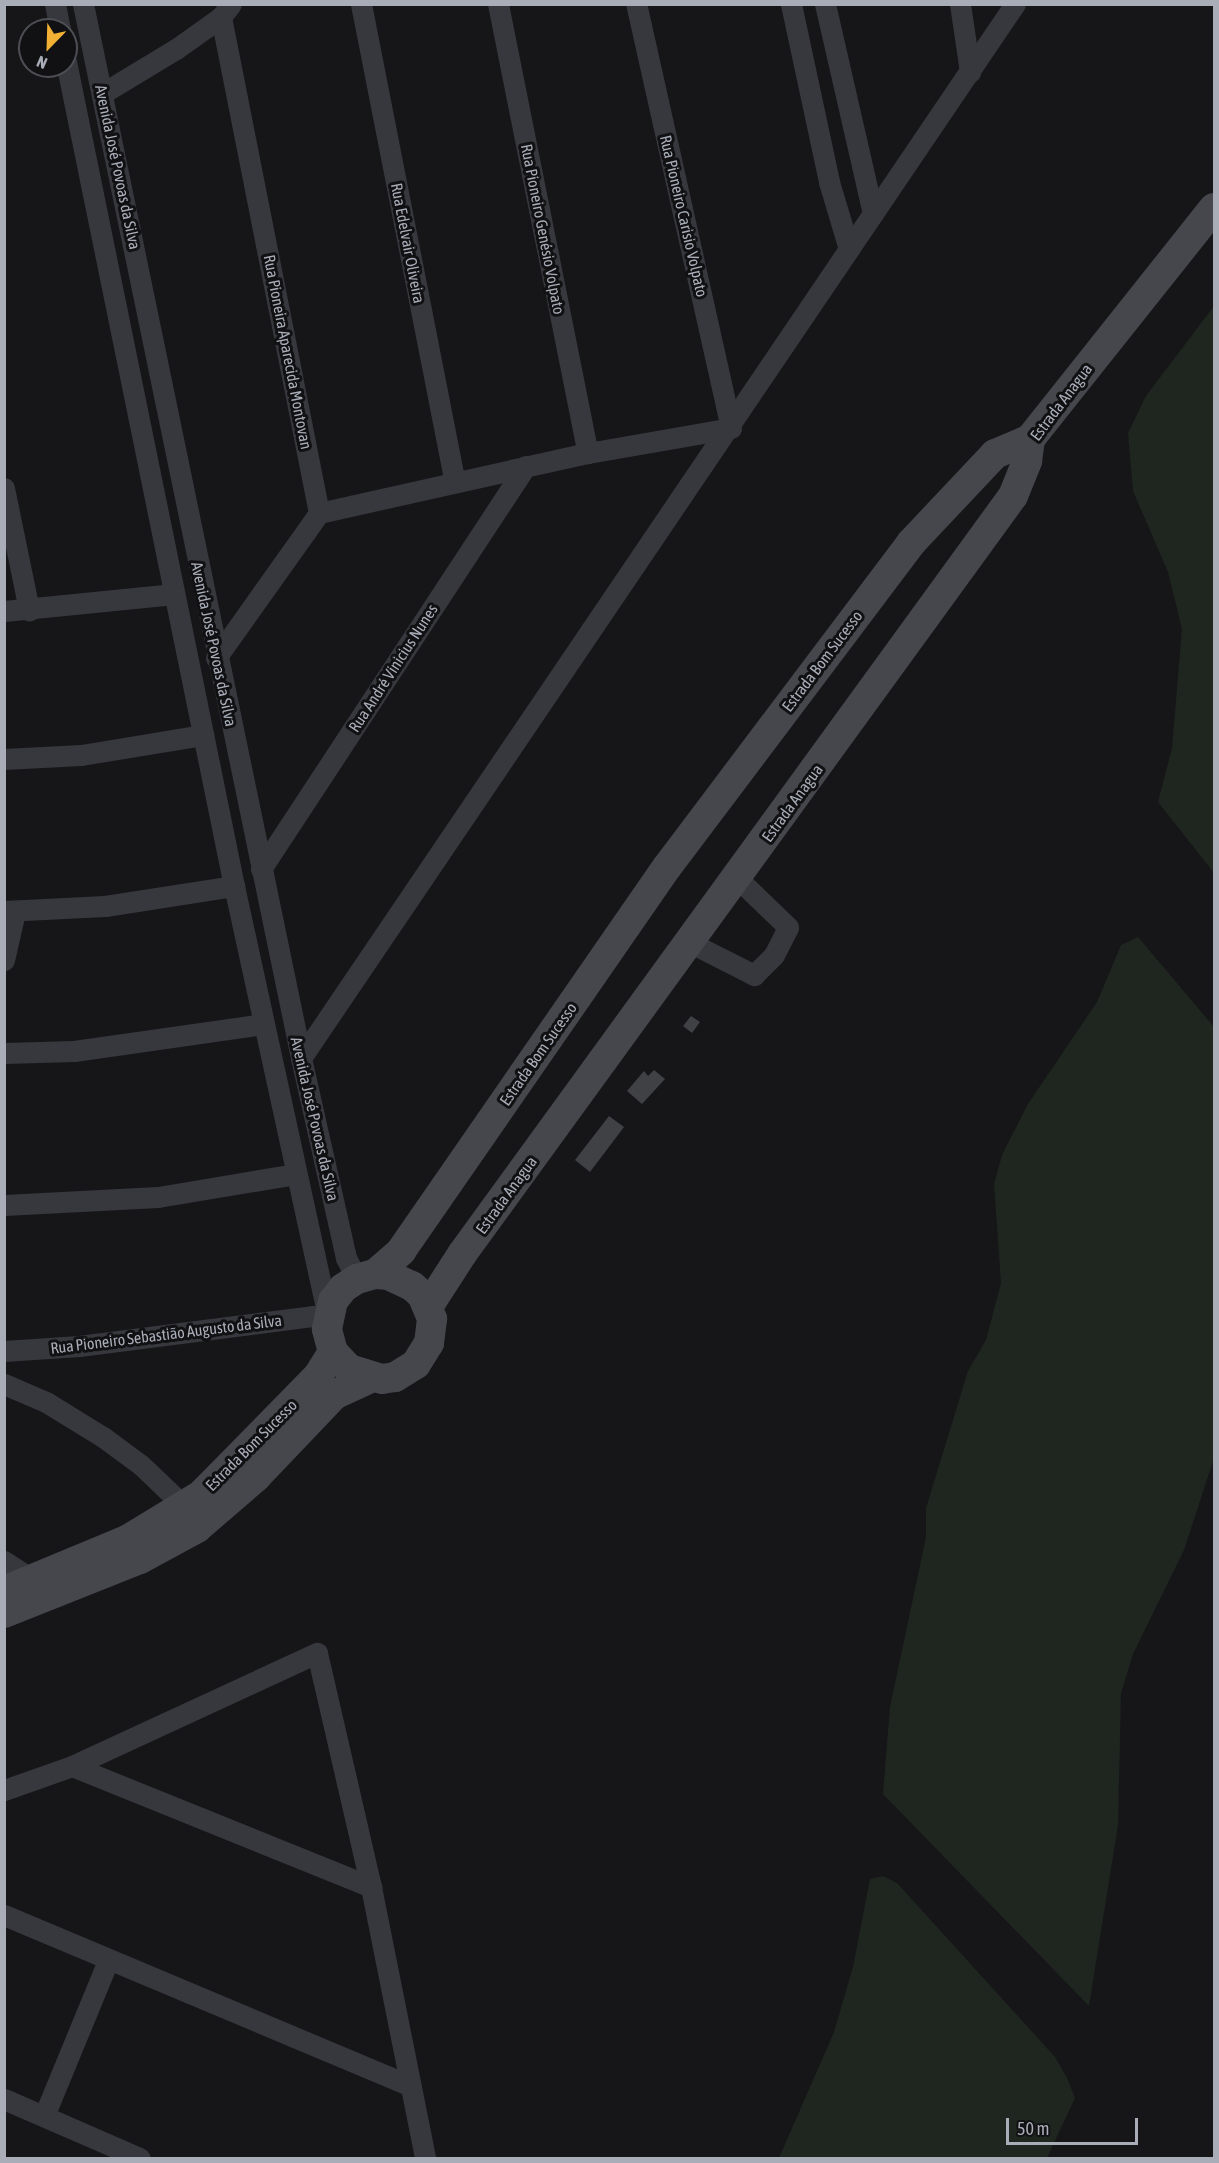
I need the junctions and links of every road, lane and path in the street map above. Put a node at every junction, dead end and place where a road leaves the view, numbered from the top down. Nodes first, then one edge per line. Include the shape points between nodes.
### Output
1 (83, 4) edge
2 (361, 4) edge
3 (498, 4) edge
4 (636, 4) edge
5 (791, 4) edge
6 (825, 4) edge
7 (960, 4) edge
8 (1015, 4) edge
9 (226, 11) edge
10 (970, 72) junction
11 (69, 78) edge
12 (103, 93) junction
13 (1215, 208) edge
14 (873, 214) junction
15 (849, 249) junction
16 (148, 317) junction
17 (117, 323) junction
18 (731, 428) junction
19 (1030, 439) junction
20 (588, 453) junction
21 (526, 466) junction
22 (455, 481) junction
23 (4, 488) edge
24 (320, 513) junction
25 (174, 594) junction
26 (29, 610) junction
27 (4, 611) edge
28 (216, 658) junction
29 (203, 735) junction
30 (4, 759) edge
31 (261, 869) junction
32 (737, 878) junction
33 (234, 886) junction
34 (10, 912) edge
35 (691, 943) junction
36 (4, 960) edge
37 (263, 1024) junction
38 (4, 1053) edge
39 (300, 1058) junction
40 (295, 1174) junction
41 (4, 1205) edge
42 (366, 1277) junction
43 (428, 1307) junction
44 (328, 1317) junction
45 (4, 1351) edge
46 (333, 1352) junction
47 (370, 1378) junction
48 (4, 1384) edge
49 (286, 1427) junction
50 (185, 1507) junction
51 (4, 1561) edge
52 (32, 1579) junction
53 (4, 1590) edge
54 (4, 1612) edge
55 (72, 1766) junction
56 (4, 1790) edge
57 (370, 1887) junction
58 (4, 1915) edge
59 (108, 1961) junction
60 (411, 2086) junction
61 (4, 2099) edge
62 (44, 2116) junction
63 (117, 2154) edge
64 (140, 2158) edge
65 (425, 2158) edge

1 - 12 street, Avenida José Povoas da Silva
2 - 22 street, Rua Edelvair Oliveira
3 - 20 street, Rua Pioneiro Genésio Volpato
4 - 18 street, Rua Pioneiro Carisio Volpato
5 - 15 street via 829,182
6 - 14 street
7 - 10 street
8 - 10 street
9 - 12 street via 176,49
9 - 24 street, Rua Pioneira Aparecida Montovan
10 - 14 street
11 - 17 street, Avenida José Povoas da Silva
12 - 16 street, Avenida José Povoas da Silva
13 - 19 main road, Estrada Anagua
14 - 15 street
15 - 18 street
16 - 17 street
16 - 28 street, Avenida José Povoas da Silva
17 - 25 street, Avenida José Povoas da Silva
18 - 20 street
18 - 39 street
19 - 32 main road, Estrada Anagua via 1027,461 1013,495
19 - 42 main road, Estrada Bom Sucesso via 995,454 911,543 667,867 401,1251
20 - 21 street
21 - 22 street
21 - 31 street, Rua André Vinicius Nunes
22 - 24 street
23 - 26 street
24 - 28 street
25 - 26 street
25 - 29 street, Avenida José Povoas da Silva
26 - 27 street
28 - 31 street, Avenida José Povoas da Silva
29 - 30 street via 81,755
29 - 33 street, Avenida José Povoas da Silva
31 - 39 street, Avenida José Povoas da Silva
32 - 35 main road, Estrada Anagua
32 - 35 street via 788,927 774,955 754,975
33 - 34 street via 105,906
33 - 37 street, Avenida José Povoas da Silva
34 - 36 street
35 - 43 main road, Estrada Anagua via 462,1254
37 - 38 street via 74,1052
37 - 40 street, Avenida José Povoas da Silva
39 - 42 street, Avenida José Povoas da Silva via 346,1258
40 - 41 street via 158,1197
40 - 44 street, Avenida José Povoas da Silva
42 - 43 main road via 401,1278 422,1295
42 - 44 main road, Estrada Bom Sucesso via 333,1301
43 - 47 main road via 432,1331 424,1355 395,1377
44 - 45 street, Rua Pioneiro Sebastião Augusto da Silva
44 - 46 main road
46 - 47 main road via 348,1369
46 - 49 main road, Estrada Bom Sucesso
47 - 49 main road, Estrada Bom Sucesso via 343,1387
48 - 50 street via 46,1402 103,1437
49 - 50 main road, Estrada Bom Sucesso
49 - 54 main road, Estrada Bom Sucesso via 230,1501 196,1527 140,1559
50 - 52 main road, Estrada Bom Sucesso via 127,1540
51 - 52 street
52 - 53 main road, Estrada Bom Sucesso
55 - 56 street
55 - 57 street
55 - 57 street via 317,1653
57 - 60 street
58 - 59 street
59 - 60 street
59 - 62 street
60 - 65 street
61 - 62 street
62 - 63 street
63 - 64 street

